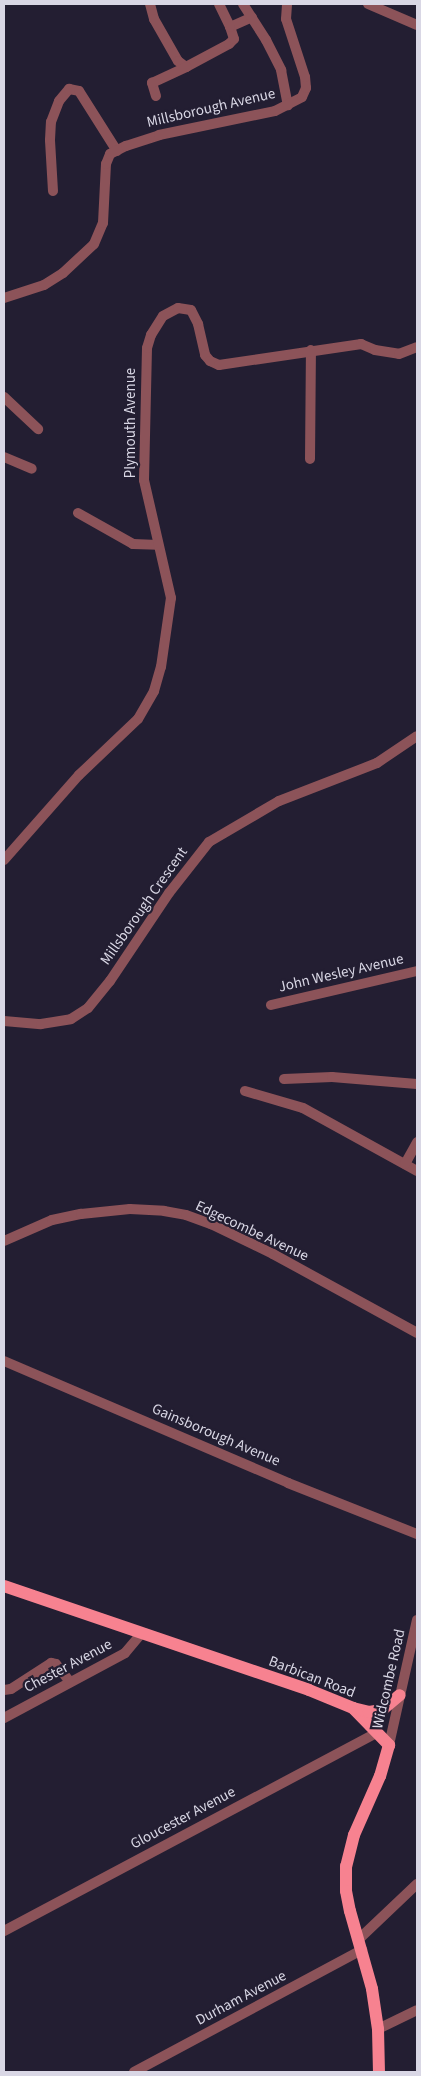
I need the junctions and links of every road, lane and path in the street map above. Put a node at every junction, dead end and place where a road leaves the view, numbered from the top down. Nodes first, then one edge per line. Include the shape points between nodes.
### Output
1 (150, 4) edge
2 (219, 4) edge
3 (243, 4) edge
4 (286, 4) edge
5 (368, 4) edge
6 (252, 17) junction
7 (417, 25) edge
8 (230, 28) junction
9 (186, 68) junction
10 (156, 96) dead end
11 (288, 105) junction
12 (117, 151) junction
13 (53, 191) dead end
14 (4, 298) edge
15 (417, 347) edge
16 (311, 350) junction
17 (4, 397) edge
18 (38, 429) dead end
19 (4, 457) edge
20 (310, 459) dead end
21 (32, 469) dead end
22 (78, 513) dead end
23 (158, 545) junction
24 (417, 736) edge
25 (4, 860) edge
26 (417, 970) edge
27 (271, 1005) dead end
28 (4, 1021) edge
29 (284, 1079) dead end
30 (417, 1084) edge
31 (245, 1091) dead end
32 (417, 1142) edge
33 (404, 1164) junction
34 (417, 1171) edge
35 (4, 1240) edge
36 (417, 1333) edge
37 (4, 1361) edge
38 (417, 1534) edge
39 (4, 1586) edge
40 (417, 1620) edge
41 (140, 1634) junction
42 (70, 1682) junction
43 (4, 1690) edge
44 (400, 1695) junction
45 (353, 1708) junction
46 (4, 1718) edge
47 (377, 1733) junction
48 (389, 1745) junction
49 (417, 1884) edge
50 (4, 1930) edge
51 (361, 1944) junction
52 (417, 2010) edge
53 (378, 2029) junction
54 (134, 2072) edge
55 (380, 2072) edge

1 - 9 street via 154,19 178,61
2 - 8 street
3 - 6 street
4 - 11 street, Millsborough Avenue via 286,19 306,88 302,97
5 - 7 street
6 - 8 street
6 - 11 street via 281,70
8 - 9 street via 233,42
9 - 10 street via 152,83
11 - 12 street, Millsborough Avenue via 252,117 159,134
12 - 13 street via 79,91 69,89 59,101 51,122
12 - 14 street via 110,154 106,164 103,223 94,244 63,273 44,285
15 - 16 street, Plymouth Avenue via 399,354 361,344
16 - 20 street
16 - 23 street, Plymouth Avenue via 219,365 205,355 198,324 191,310 178,308 160,320 149,341 145,367 144,480
17 - 18 street
19 - 21 street
22 - 23 street via 133,544
23 - 25 street, Plymouth Avenue via 171,598 161,667 147,706 122,735 79,775
24 - 28 street, Millsborough Crescent via 377,763 279,801 209,842 168,893 110,981 88,1008 71,1019 41,1024
26 - 27 street, John Wesley Avenue
29 - 30 street via 332,1077
31 - 33 street via 303,1108
32 - 33 street
33 - 34 street
35 - 36 street, Edgecombe Avenue via 52,1220 81,1214 130,1209 186,1215 273,1254
37 - 38 street, Gainsborough Avenue via 288,1483
39 - 41 main road, Barbican Road
40 - 44 street, Widcombe Road
41 - 42 street, Chester Avenue via 125,1653
41 - 45 main road, Barbican Road via 309,1690
42 - 43 street via 56,1664 51,1663 11,1689
42 - 46 street, Chester Avenue
44 - 45 main road via 382,1710 369,1712
44 - 48 street, Widcombe Road
45 - 47 main road, Barbican Road
47 - 48 main road, Barbican Road
47 - 50 street, Gloucester Avenue
48 - 51 main road via 377,1785 354,1835 346,1866 348,1898
49 - 51 street, Durham Avenue
51 - 53 main road
51 - 54 street, Durham Avenue
52 - 53 street
53 - 55 main road

